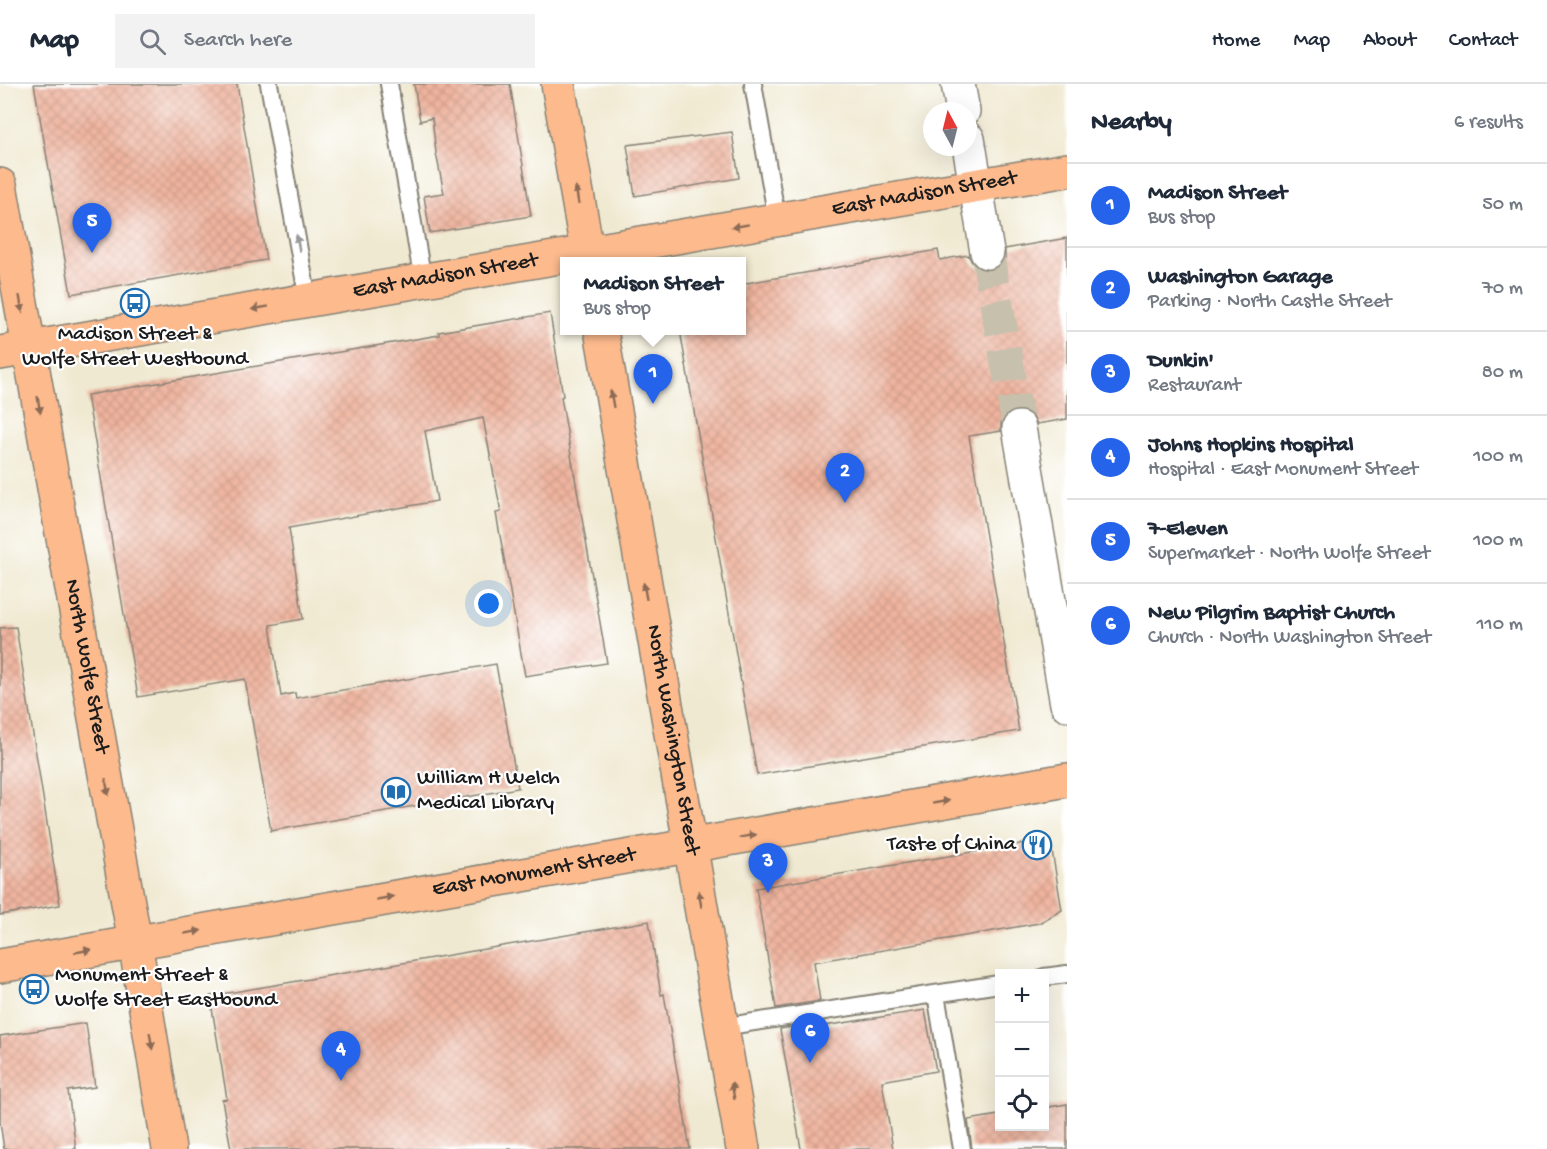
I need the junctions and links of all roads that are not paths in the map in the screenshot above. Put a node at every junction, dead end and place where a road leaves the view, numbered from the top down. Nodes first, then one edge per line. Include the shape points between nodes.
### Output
1 (269, 84) edge
2 (388, 84) edge
3 (558, 84) edge
4 (753, 84) edge
5 (958, 84) edge
6 (961, 102) edge
7 (971, 156) edge
8 (1067, 170) edge
9 (0, 185) edge
10 (976, 185) junction
11 (777, 219) junction
12 (987, 252) tunnel mouth
13 (588, 257) edge
14 (560, 261) edge
15 (423, 280) junction
16 (308, 300) junction
17 (602, 335) edge
18 (14, 351) edge
19 (1019, 428) tunnel mouth
20 (1067, 704) edge
21 (1067, 780) edge
22 (691, 845) junction
23 (135, 942) junction
24 (0, 966) edge
25 (1067, 974) edge
26 (1049, 976) edge
27 (995, 985) edge
28 (936, 994) junction
29 (722, 1027) junction
30 (169, 1149) edge
31 (743, 1149) edge
32 (962, 1149) edge

16 -> 1 lane
2 - 15 lane
13 -> 3 main road
4 - 11 lane
5 - 6 street
7 - 10 street
8 - 10 main road, East Madison Street
9 -> 18 main road, North Wolfe Street
10 - 11 main road, East Madison Street
10 - 12 street
11 -> 13 main road, East Madison Street
14 - 15 main road, East Madison Street
15 - 16 main road, East Madison Street
16 -> 18 main road, East Madison Street
22 -> 17 main road, North Washington Street
18 -> 23 main road, North Wolfe Street
19 - 20 street
22 -> 21 main road, East Monument Street
23 -> 22 main road, East Monument Street
29 -> 22 main road, North Washington Street
24 -> 23 main road, East Monument Street
23 -> 30 main road, North Wolfe Street
25 - 26 lane
27 - 28 lane
28 - 29 lane
28 - 32 lane
31 -> 29 main road, North Washington Street

